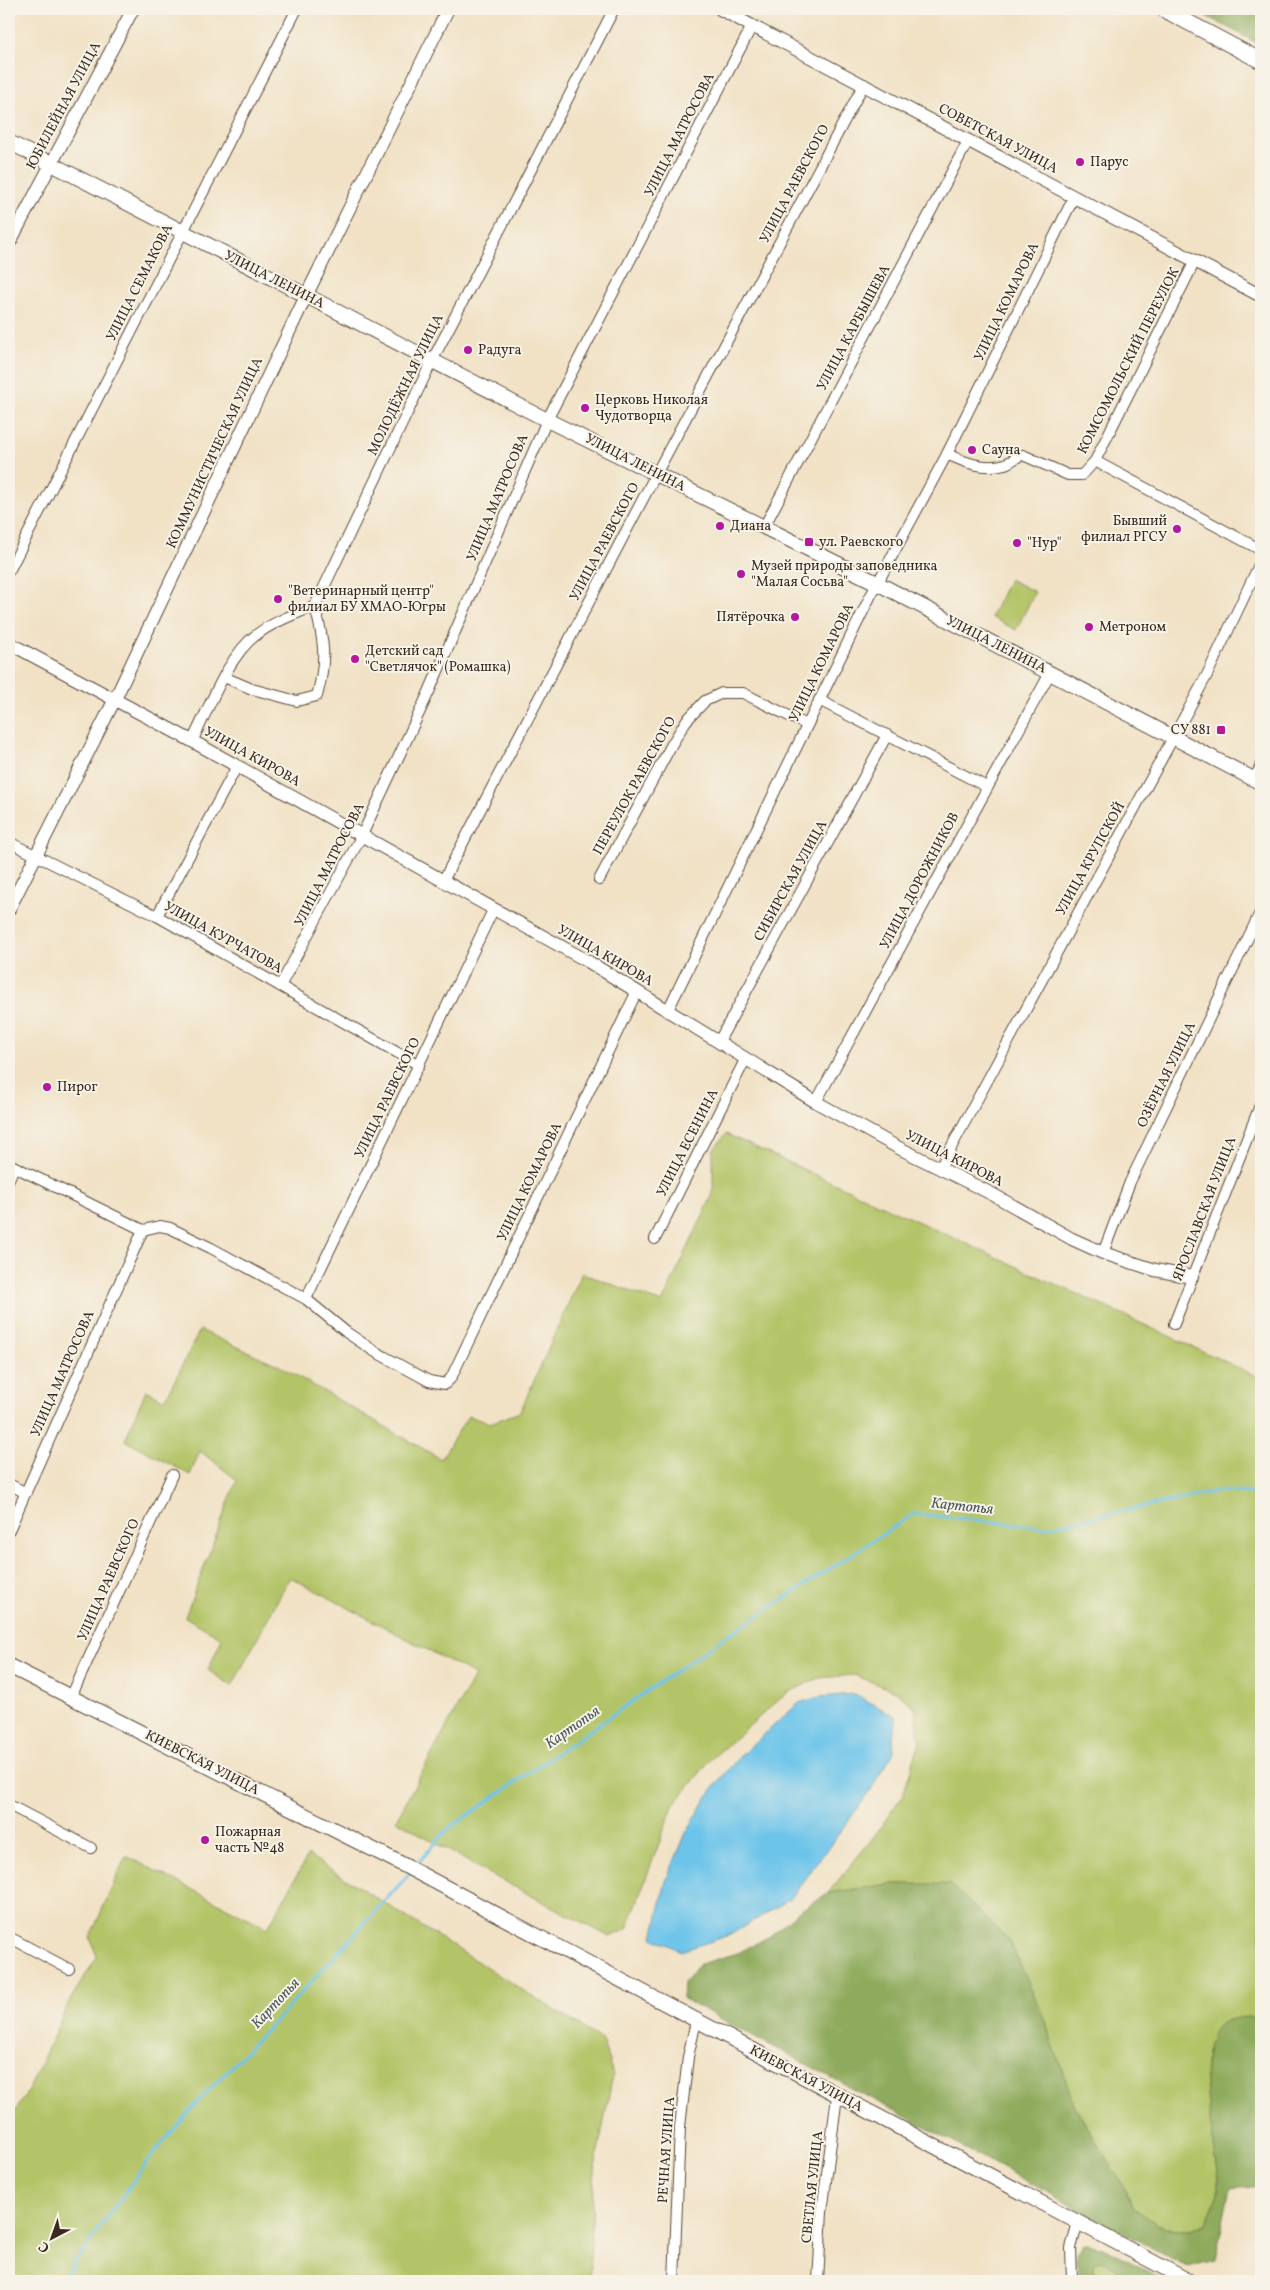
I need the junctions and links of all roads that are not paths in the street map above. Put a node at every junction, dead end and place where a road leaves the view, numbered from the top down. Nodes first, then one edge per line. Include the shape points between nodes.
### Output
1 (133, 9) edge
2 (297, 9) edge
3 (448, 9) edge
4 (614, 9) edge
5 (720, 9) edge
6 (1164, 9) edge
7 (752, 26) junction
8 (1261, 62) edge
9 (864, 84) junction
10 (968, 141) junction
11 (9, 142) edge
12 (50, 164) junction
13 (1074, 197) junction
14 (182, 232) junction
15 (9, 244) edge
16 (1195, 261) junction
17 (306, 296) junction
18 (1261, 296) edge
19 (432, 361) junction
20 (547, 420) junction
21 (946, 454) junction
22 (1095, 461) junction
23 (656, 474) junction
24 (764, 527) junction
25 (1261, 550) edge
26 (1261, 561) edge
27 (9, 571) edge
28 (877, 583) junction
29 (315, 606) junction
30 (9, 642) edge
31 (1050, 673) junction
32 (224, 677) junction
33 (115, 699) junction
34 (819, 700) junction
35 (807, 725) junction
36 (887, 735) junction
37 (1173, 737) junction
38 (192, 741) junction
39 (237, 766) junction
40 (1261, 766) edge
41 (1258, 781) edge
42 (986, 787) junction
43 (362, 835) junction
44 (9, 842) edge
45 (36, 857) junction
46 (599, 880) dead end
47 (443, 881) junction
48 (9, 909) edge
49 (493, 910) junction
50 (1261, 911) edge
51 (157, 916) junction
52 (280, 986) junction
53 (637, 990) junction
54 (668, 1010) junction
55 (719, 1041) junction
56 (746, 1058) junction
57 (419, 1065) junction
58 (816, 1102) junction
59 (1261, 1103) edge
60 (11, 1166) edge
61 (940, 1168) junction
62 (9, 1179) edge
63 (143, 1230) junction
64 (655, 1239) dead end
65 (1103, 1253) junction
66 (1192, 1277) junction
67 (306, 1299) junction
68 (1174, 1324) dead end
69 (172, 1475) dead end
70 (9, 1484) edge
71 (26, 1492) junction
72 (9, 1530) edge
73 (9, 1666) edge
74 (71, 1697) junction
75 (9, 1805) edge
76 (91, 1848) dead end
77 (9, 1937) edge
78 (69, 1969) dead end
79 (696, 2021) junction
80 (837, 2096) junction
81 (1078, 2222) junction
82 (674, 2281) edge
83 (818, 2281) edge
84 (1072, 2281) edge
85 (1189, 2281) edge

1 - 12 street, ЮБИЛЕЙНАЯ УЛИЦА
2 - 14 street, УЛИЦА СЕМАКОВА
3 - 17 street, КОММУНИСТИЧЕСКАЯ УЛИЦА
4 - 19 street, МОЛОДЁЖНАЯ УЛИЦА
5 - 7 street, СОВЕТСКАЯ УЛИЦА
6 - 8 main road
7 - 9 street, СОВЕТСКАЯ УЛИЦА
7 - 20 street, УЛИЦА МАТРОСОВА
9 - 10 street, СОВЕТСКАЯ УЛИЦА
9 - 23 street, УЛИЦА РАЕВСКОГО
10 - 13 street, СОВЕТСКАЯ УЛИЦА
10 - 24 street, УЛИЦА КАРБЫШЕВА
11 - 12 main road, УЛИЦА ЛЕНИНА
12 - 14 main road, УЛИЦА ЛЕНИНА
12 - 15 street, ЮБИЛЕЙНАЯ УЛИЦА
13 - 16 street, СОВЕТСКАЯ УЛИЦА
13 - 21 street, УЛИЦА КОМАРОВА
14 - 17 main road, УЛИЦА ЛЕНИНА
14 - 27 street, УЛИЦА СЕМАКОВА
16 - 18 street, СОВЕТСКАЯ УЛИЦА
16 - 22 street, КОМСОМОЛЬСКИЙ ПЕРЕУЛОК
17 - 19 main road, УЛИЦА ЛЕНИНА
17 - 33 street, КОММУНИСТИЧЕСКАЯ УЛИЦА
19 - 20 main road, УЛИЦА ЛЕНИНА
19 - 29 street, МОЛОДЁЖНАЯ УЛИЦА
20 - 23 main road, УЛИЦА ЛЕНИНА
20 - 43 street, УЛИЦА МАТРОСОВА via 428,694
21 - 22 street, КОМСОМОЛЬСКИЙ ПЕРЕУЛОК via 987,467 1006,464 1023,455 1076,476 1082,475
21 - 28 street, УЛИЦА КОМАРОВА
22 - 25 street
23 - 24 main road, УЛИЦА ЛЕНИНА
23 - 47 street, УЛИЦА РАЕВСКОГО
24 - 28 main road, УЛИЦА ЛЕНИНА
26 - 37 street, УЛИЦА КРУПСКОЙ via 1216,658
28 - 31 main road, УЛИЦА ЛЕНИНА
28 - 34 street, УЛИЦА КОМАРОВА
29 - 32 street via 276,622 254,636 243,646
29 - 32 street via 324,640 324,673 317,696 297,701 252,689
30 - 33 street, УЛИЦА КИРОВА
31 - 37 main road, УЛИЦА ЛЕНИНА
31 - 42 street, УЛИЦА ДОРОЖНИКОВ
32 - 38 street
33 - 38 street, УЛИЦА КИРОВА
33 - 45 street, КОММУНИСТИЧЕСКАЯ УЛИЦА
34 - 35 street, УЛИЦА КОМАРОВА
34 - 36 street
35 - 46 street, ПЕРЕУЛОК РАЕВСКОГО via 743,693 722,693 705,701 686,721 672,744
35 - 54 street, УЛИЦА КОМАРОВА
36 - 42 street
36 - 55 street, СИБИРСКАЯ УЛИЦА
37 - 41 main road, УЛИЦА ЛЕНИНА
37 - 61 street, УЛИЦА КРУПСКОЙ
38 - 39 street, УЛИЦА КИРОВА
39 - 43 street, УЛИЦА КИРОВА
39 - 51 street
40 - 41 street
42 - 58 street, УЛИЦА ДОРОЖНИКОВ
43 - 47 street, УЛИЦА КИРОВА
43 - 52 street, УЛИЦА МАТРОСОВА
44 - 45 street, УЛИЦА КУРЧАТОВА
45 - 48 street, КОММУНИСТИЧЕСКАЯ УЛИЦА
45 - 51 street, УЛИЦА КУРЧАТОВА
47 - 49 street, УЛИЦА КИРОВА
49 - 53 street, УЛИЦА КИРОВА
49 - 57 street, УЛИЦА РАЕВСКОГО
50 - 65 street, ОЗЁРНАЯ УЛИЦА via 1130,1182
51 - 52 street, УЛИЦА КУРЧАТОВА
52 - 57 street, УЛИЦА КУРЧАТОВА
53 - 54 street, УЛИЦА КИРОВА
53 - 67 street, УЛИЦА КОМАРОВА via 451,1378 445,1384 429,1381 374,1351
54 - 55 street, УЛИЦА КИРОВА
55 - 56 street, УЛИЦА КИРОВА
56 - 58 street, УЛИЦА КИРОВА
56 - 64 street, УЛИЦА ЕСЕНИНА
57 - 67 street, УЛИЦА РАЕВСКОГО
58 - 61 street, УЛИЦА КИРОВА
59 - 66 street, ЯРОСЛАВСКАЯ УЛИЦА
60 - 62 street
60 - 63 street
61 - 65 street, УЛИЦА КИРОВА
63 - 67 street via 160,1226 170,1228
63 - 71 street, УЛИЦА МАТРОСОВА
65 - 66 street, УЛИЦА КИРОВА via 1155,1270
66 - 68 street, ЯРОСЛАВСКАЯ УЛИЦА
69 - 74 street, УЛИЦА РАЕВСКОГО
70 - 71 street
71 - 72 street, УЛИЦА МАТРОСОВА
73 - 74 main road, КИЕВСКАЯ УЛИЦА
74 - 79 main road, КИЕВСКАЯ УЛИЦА via 394,1860
75 - 76 street
77 - 78 street
79 - 80 main road, КИЕВСКАЯ УЛИЦА
79 - 82 street, РЕЧНАЯ УЛИЦА via 688,2056 680,2127
80 - 81 main road, КИЕВСКАЯ УЛИЦА
80 - 83 street, СВЕТЛАЯ УЛИЦА via 822,2212
81 - 84 street via 1071,2248
81 - 85 main road, КИЕВСКАЯ УЛИЦА

